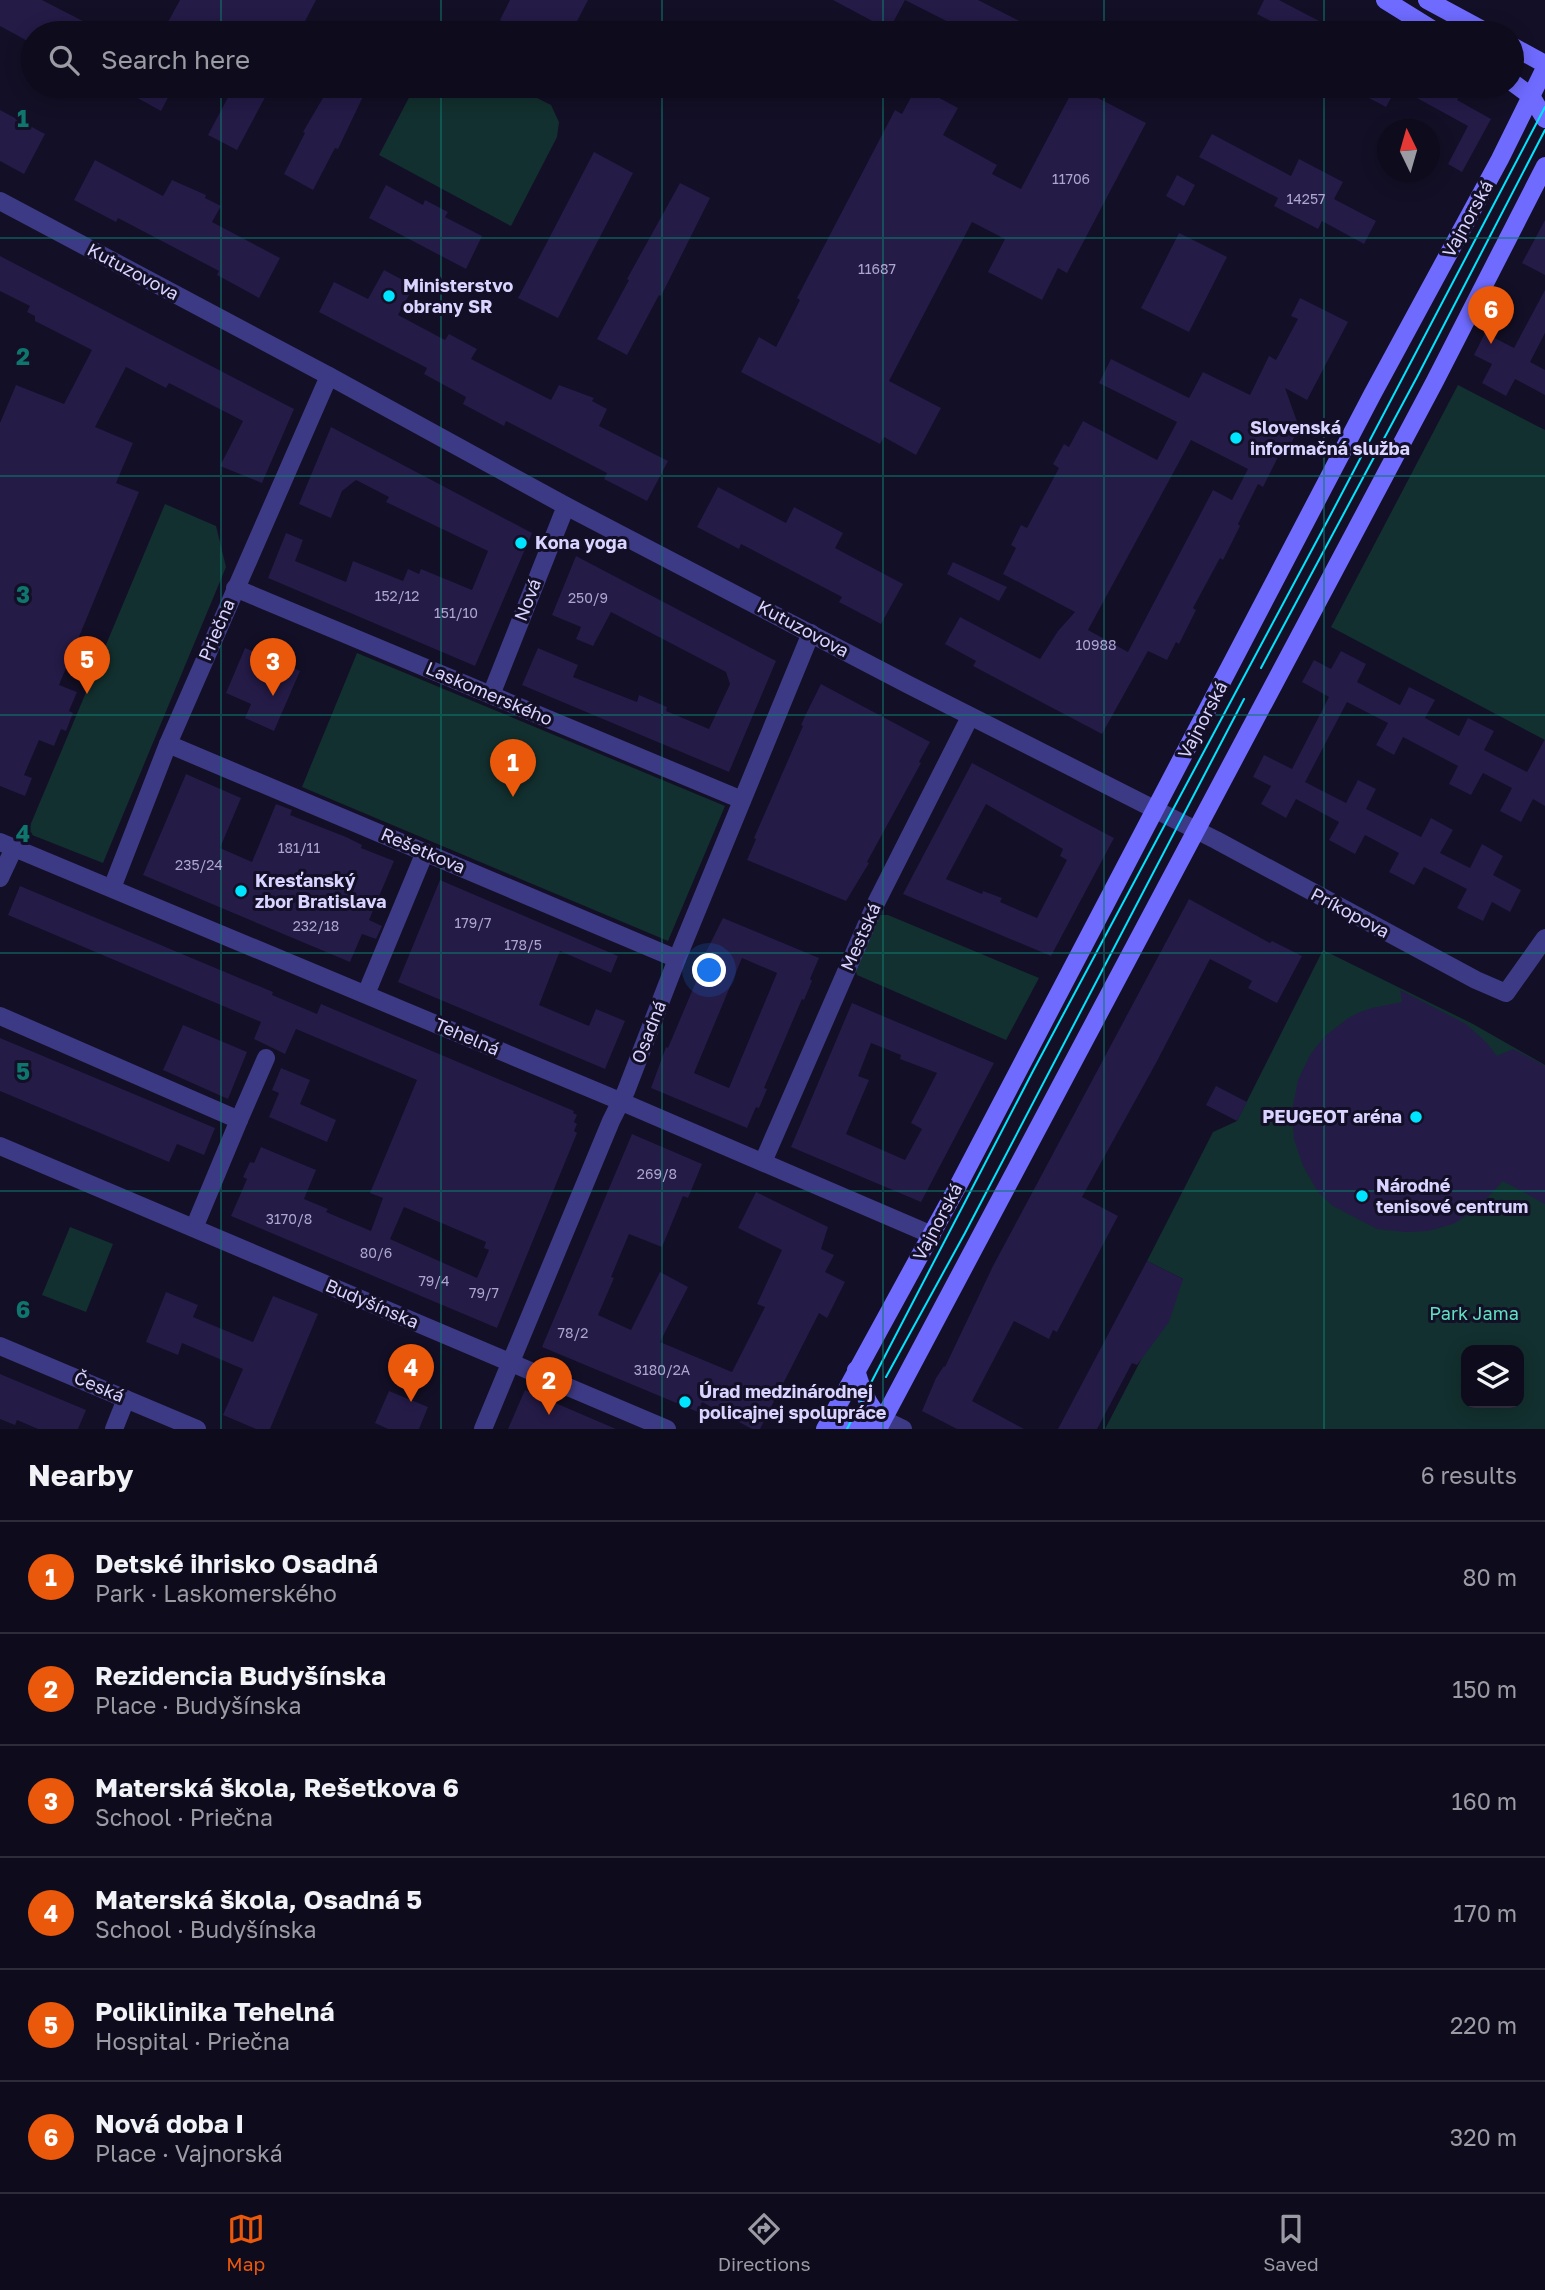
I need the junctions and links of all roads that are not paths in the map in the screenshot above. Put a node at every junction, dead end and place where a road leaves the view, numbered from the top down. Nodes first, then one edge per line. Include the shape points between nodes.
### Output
1 (1385, 0) edge
2 (1427, 0) edge
3 (1419, 21) edge
4 (1466, 21) edge
5 (1524, 53) edge
6 (1545, 66) edge
7 (1538, 96) edge
8 (1545, 119) edge
9 (1545, 166) edge
10 (0, 201) edge
11 (329, 376) junction
12 (566, 506) junction
13 (235, 588) junction
14 (811, 633) junction
15 (491, 695) junction
16 (970, 716) junction
17 (167, 744) junction
18 (742, 800) junction
19 (1156, 810) junction
20 (1196, 830) junction
21 (7, 845) edge
22 (425, 852) junction
23 (0, 878) edge
24 (112, 888) junction
25 (1543, 942) edge
26 (677, 959) junction
27 (366, 994) junction
28 (0, 1016) edge
29 (266, 1058) dead end
30 (620, 1102) junction
31 (239, 1120) junction
32 (0, 1146) edge
33 (763, 1163) junction
34 (194, 1228) junction
35 (932, 1235) junction
36 (0, 1346) edge
37 (511, 1363) junction
38 (856, 1370) junction
39 (126, 1399) junction
40 (880, 1424) edge
41 (114, 1429) edge
42 (197, 1429) edge
43 (483, 1429) edge
44 (667, 1429) edge
45 (825, 1429) edge
46 (838, 1429) edge
47 (903, 1429) edge

1 - 3 main road
2 - 4 main road
5 - 6 main road
6 - 7 main road, Vajnorská
7 - 8 main road
7 - 19 main road, Vajnorská via 1367,404
9 - 20 main road
10 - 11 street, Kutuzovova
11 - 12 street, Kutuzovova
11 - 13 street, Priečna
12 - 14 street, Kutuzovova
12 - 15 street, Nová
13 - 15 street, Laskomerského
13 - 17 street, Priečna
14 - 16 street, Kutuzovova
14 - 18 street, Osadná
15 - 18 street, Laskomerského
16 - 19 street, Kutuzovova
16 - 33 street, Mestská via 876,903
17 - 22 street, Rešetkova
17 - 24 street, Priečna
18 - 26 street, Osadná
19 - 20 street, Kutuzovova
19 - 35 main road, Vajnorská
20 - 25 street, Príkopova via 1506,993
20 - 40 main road
21 - 23 street
21 - 24 street, Tehelná
22 - 26 street, Rešetkova
22 - 27 street
24 - 27 street, Tehelná
26 - 30 street, Osadná
27 - 30 street, Tehelná
28 - 31 street
29 - 31 street
30 - 33 street, Tehelná
30 - 37 street, Osadná
31 - 34 street
32 - 34 street, Budyšínska
33 - 35 street, Tehelná
34 - 37 street, Budyšínska
35 - 38 main road, Vajnorská
36 - 39 street, Česká
37 - 43 street, Osadná
37 - 44 street, Budyšínska
38 - 40 main road
38 - 45 main road, Vajnorská
39 - 41 street
39 - 42 street, Česká
40 - 46 main road
40 - 47 street

